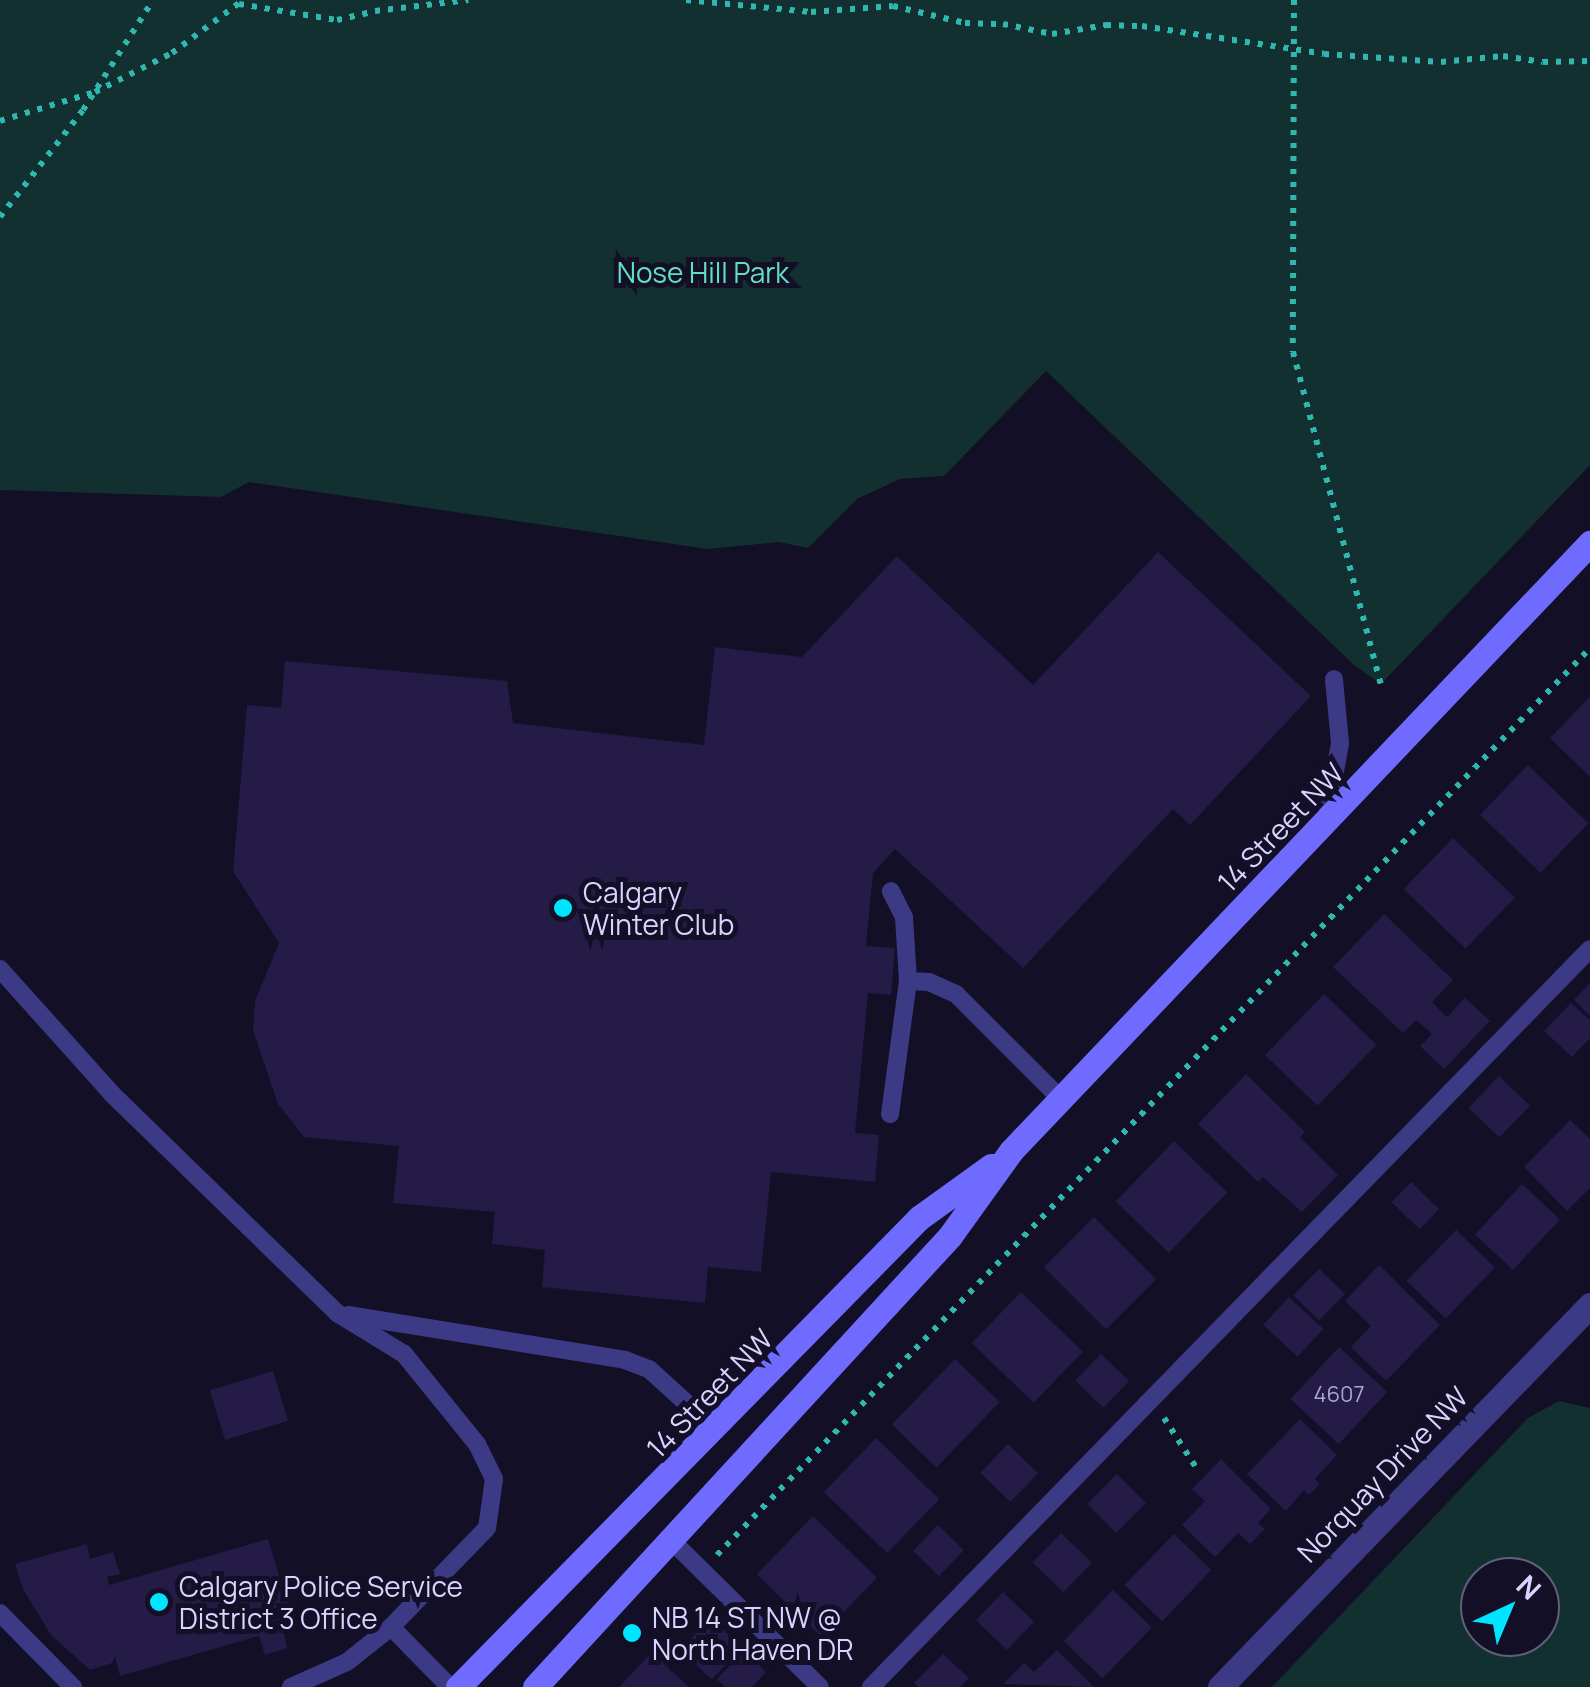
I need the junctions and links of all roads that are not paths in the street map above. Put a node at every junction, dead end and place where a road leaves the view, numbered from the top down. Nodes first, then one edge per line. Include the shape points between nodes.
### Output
1 (1590, 542) edge
2 (1334, 679) dead end
3 (1326, 824) junction
4 (891, 890) dead end
5 (1590, 949) edge
6 (0, 969) edge
7 (908, 981) junction
8 (1061, 1099) junction
9 (890, 1114) dead end
10 (1011, 1151) junction
11 (1590, 1304) edge
12 (338, 1313) junction
13 (716, 1430) junction
14 (673, 1542) junction
15 (0, 1613) edge
16 (391, 1627) junction
17 (73, 1687) edge
18 (290, 1687) edge
19 (450, 1687) edge
20 (458, 1687) edge
21 (535, 1687) edge
22 (820, 1687) edge
23 (872, 1687) edge
24 (1220, 1687) edge

1 - 3 main road, 14 Street NW
2 - 3 lane via 1340,743
3 - 8 main road, 14 Street NW
4 - 7 lane via 904,917
5 - 23 lane
6 - 12 lane via 112,1094
7 - 8 lane via 956,994
7 - 9 lane
8 - 10 main road, 14 Street NW
10 - 13 main road, 14 Street NW via 920,1218
10 - 14 main road, 14 Street NW via 950,1236
11 - 24 street, Norquay Drive NW
12 - 13 lane via 625,1360 649,1369
12 - 16 lane via 404,1354 477,1444 494,1479 488,1528
13 - 20 main road, 14 Street NW
14 - 21 main road, 14 Street NW
14 - 22 lane
15 - 17 lane
16 - 18 lane via 347,1662
16 - 19 lane

